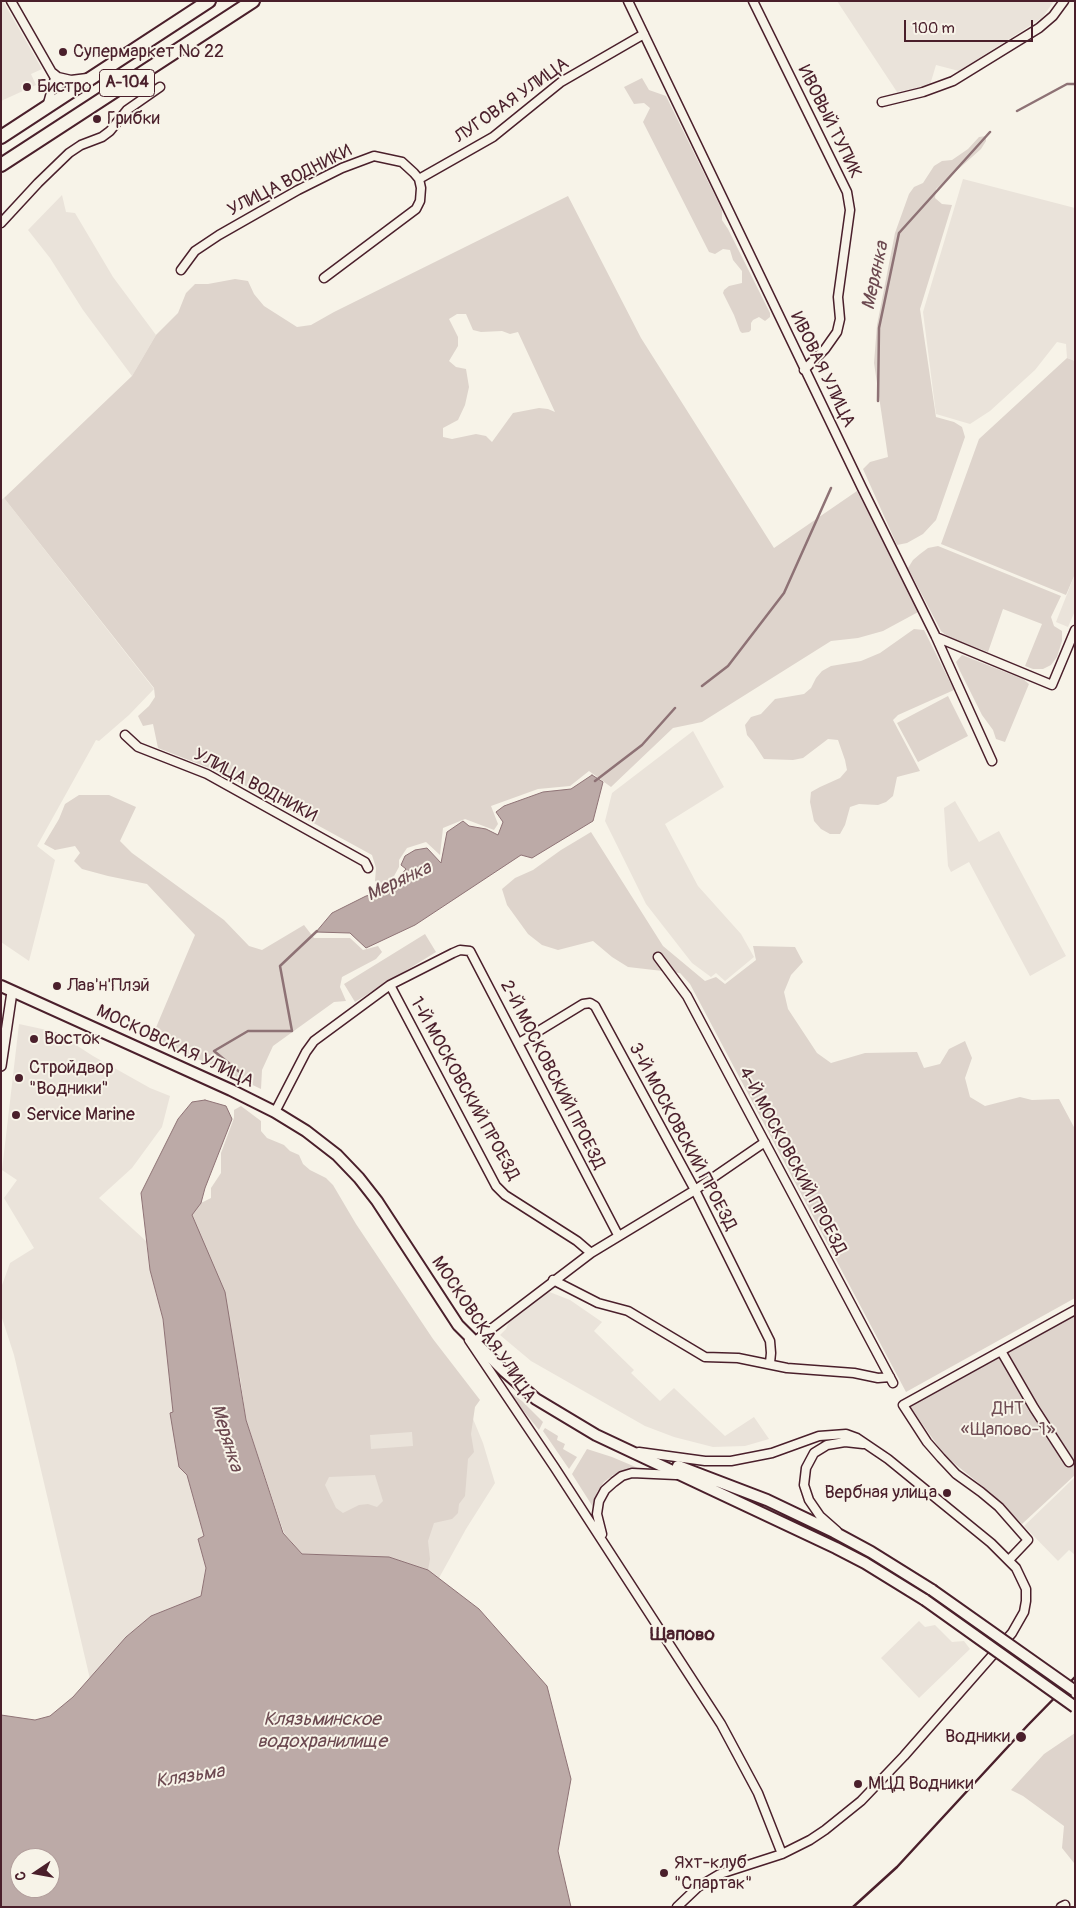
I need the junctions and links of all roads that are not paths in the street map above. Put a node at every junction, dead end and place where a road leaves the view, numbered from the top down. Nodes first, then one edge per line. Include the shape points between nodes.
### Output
1 (11, 1) edge
2 (209, 1) edge
3 (253, 1) edge
4 (628, 1) edge
5 (753, 1) edge
6 (1064, 1) edge
7 (644, 34) junction
8 (53, 73) junction
9 (96, 76) junction
10 (160, 87) dead end
11 (882, 102) dead end
12 (47, 108) junction
13 (1, 137) edge
14 (1, 165) edge
15 (419, 179) junction
16 (1, 223) edge
17 (181, 270) dead end
18 (324, 278) dead end
19 (804, 370) junction
20 (1075, 630) edge
21 (936, 637) junction
22 (126, 735) dead end
23 (992, 761) dead end
24 (368, 868) dead end
25 (658, 958) dead end
26 (390, 985) junction
27 (1, 986) edge
28 (12, 992) junction
29 (519, 1043) junction
30 (1, 1066) edge
31 (274, 1112) junction
32 (765, 1142) junction
33 (695, 1190) junction
34 (618, 1235) junction
35 (591, 1253) junction
36 (554, 1280) junction
37 (1074, 1312) edge
38 (458, 1325) junction
39 (474, 1342) junction
40 (1001, 1351) junction
41 (770, 1363) junction
42 (623, 1447) junction
43 (872, 1448) junction
44 (639, 1452) junction
45 (1069, 1462) dead end
46 (685, 1476) junction
47 (843, 1537) junction
48 (610, 1552) junction
49 (1009, 1560) junction
50 (1075, 1691) edge
51 (1075, 1707) edge
52 (782, 1854) junction
53 (677, 1907) edge

1 - 8 street
2 - 9 highway, А-104
3 - 14 highway, А-104
4 - 7 street, ИВОВАЯ УЛИЦА
5 - 19 street, ИВОВЫЙ ТУПИК via 847,192 850,210 838,297 840,319 837,332
6 - 11 street via 1039,28 953,81
7 - 15 street, ЛУГОВАЯ УЛИЦА via 561,82 493,137
7 - 19 street, ИВОВАЯ УЛИЦА
8 - 9 street via 71,80
8 - 12 street via 54,83
9 - 12 highway, А-104
10 - 16 street via 127,110 102,137 69,152
12 - 13 highway, А-104
15 - 17 street, УЛИЦА ВОДНИКИ via 402,162 374,156 342,168 219,235 195,251
15 - 18 street via 420,201 416,209
19 - 21 street, ИВОВАЯ УЛИЦА
20 - 21 street via 1052,685
21 - 23 street, ИВОВАЯ УЛИЦА
22 - 24 street, УЛИЦА ВОДНИКИ via 138,747 207,774 365,862
25 - 32 street, 4-Й МОСКОВСКИЙ ПРОЕЗД via 687,996
26 - 29 street, 2-Й МОСКОВСКИЙ ПРОЕЗД via 460,950 472,952
26 - 31 street via 314,1041
26 - 35 street, 1-Й МОСКОВСКИЙ ПРОЕЗД via 496,1186
27 - 28 main road, МОСКОВСКАЯ УЛИЦА
28 - 30 street
28 - 31 main road, МОСКОВСКАЯ УЛИЦА
29 - 33 street, 3-Й МОСКОВСКИЙ ПРОЕЗД via 583,1004 594,1006
29 - 34 street, 2-Й МОСКОВСКИЙ ПРОЕЗД
31 - 38 main road, МОСКОВСКАЯ УЛИЦА via 306,1131 358,1178 394,1223
32 - 33 street
32 - 41 street, 4-Й МОСКОВСКИЙ ПРОЕЗД via 891,1380 854,1373 787,1368
33 - 34 street
33 - 41 street, 3-Й МОСКОВСКИЙ ПРОЕЗД via 770,1342
34 - 35 street
35 - 36 street
36 - 39 street
36 - 41 street via 598,1303 628,1311 705,1356
37 - 40 street
38 - 39 main road
38 - 48 street, МОСКОВСКАЯ УЛИЦА
39 - 42 main road via 536,1399 574,1423
40 - 45 street
40 - 49 street via 903,1405 941,1458 956,1474 999,1507 1028,1540
42 - 44 main road
42 - 46 main road
43 - 44 street via 857,1438 836,1434 731,1461 705,1461
43 - 47 street via 853,1442 828,1445 814,1453 806,1468 804,1485 809,1500 820,1516
43 - 49 street via 943,1502
44 - 47 main road via 767,1500
46 - 48 street via 632,1473 622,1476 605,1490 597,1514
46 - 51 main road, bridge via 865,1563 924,1600
47 - 50 main road, bridge via 932,1590
48 - 52 street, МОСКОВСКАЯ УЛИЦА via 728,1736 758,1793
49 - 52 street via 1026,1589 1024,1612 1012,1633 861,1801 825,1830
52 - 53 street via 720,1874 698,1887

